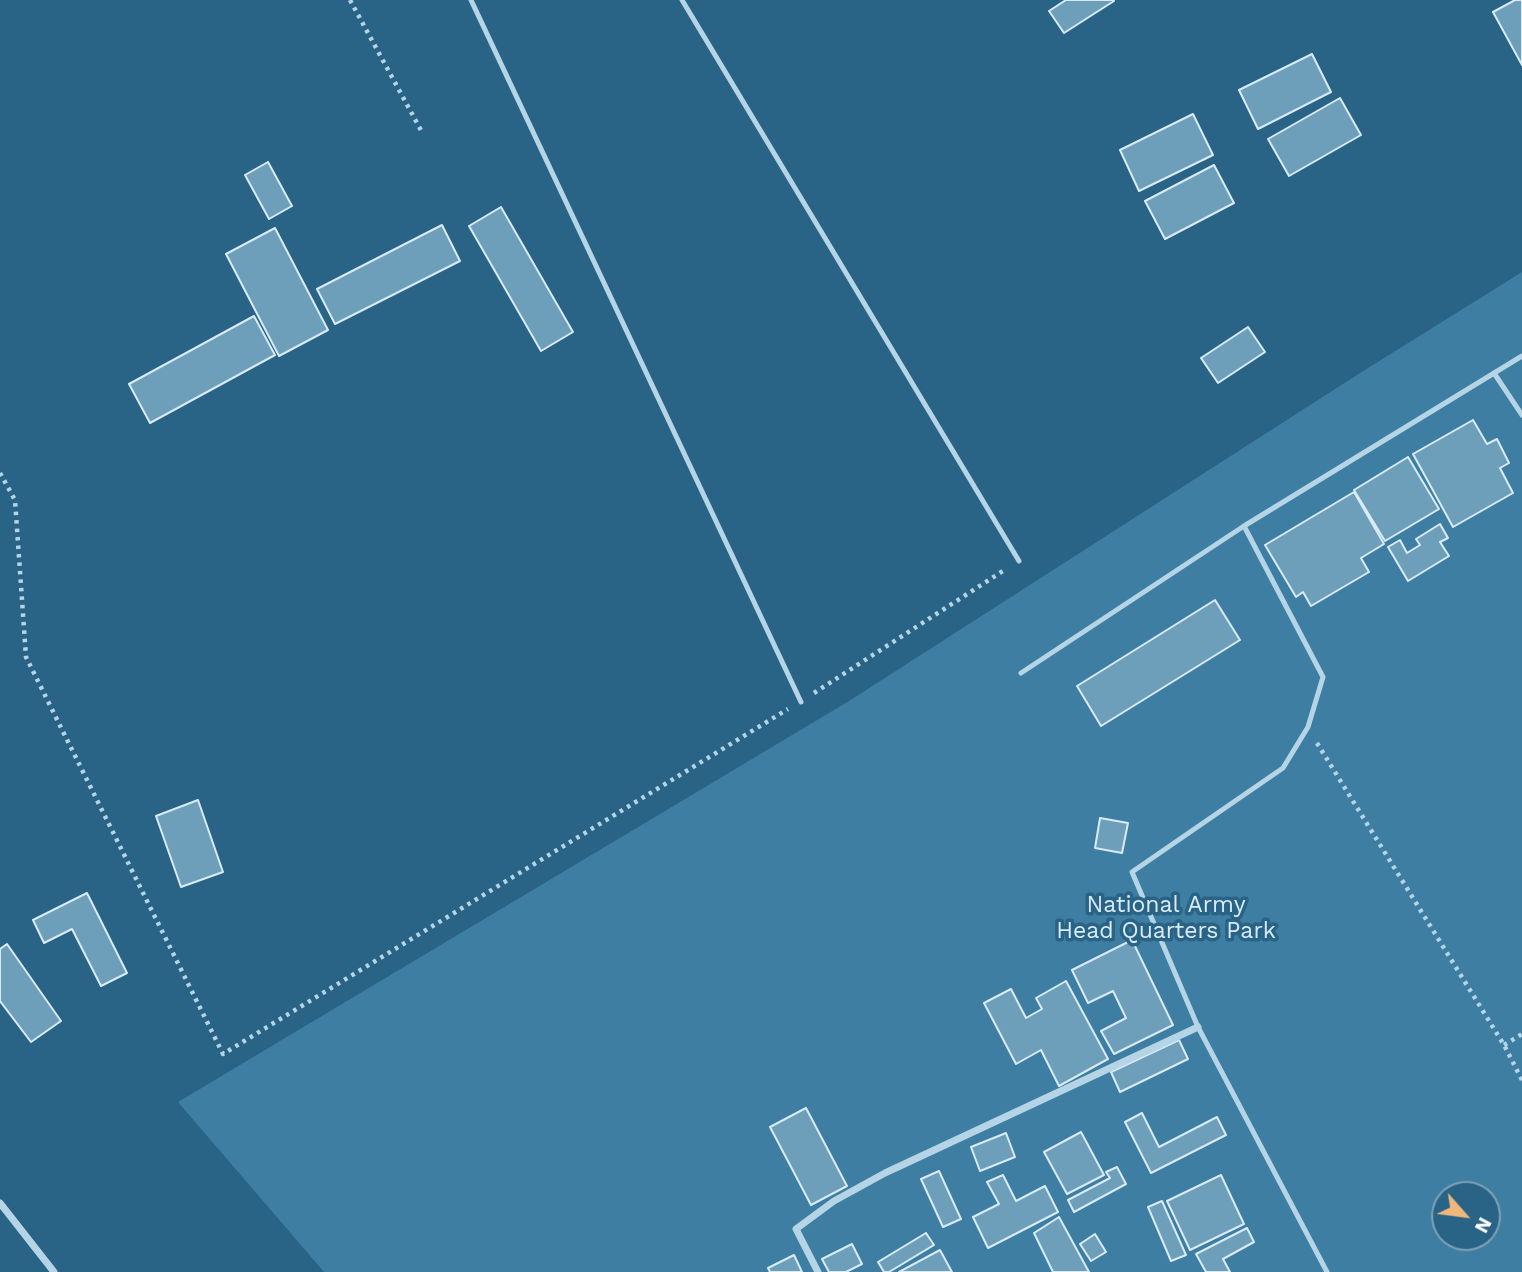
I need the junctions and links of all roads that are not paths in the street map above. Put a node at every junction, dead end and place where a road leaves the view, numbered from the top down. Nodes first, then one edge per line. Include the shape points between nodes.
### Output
1 (471, 0) edge
2 (682, 0) edge
3 (1522, 356) edge
4 (1494, 373) junction
5 (1522, 415) edge
6 (1244, 526) junction
7 (1019, 561) road end
8 (1021, 673) dead end
9 (801, 702) road end
10 (1198, 1027) junction
11 (0, 1203) edge
12 (54, 1272) edge
13 (818, 1272) edge
14 (1327, 1272) edge

1 - 9 lane
2 - 7 lane
3 - 4 lane
4 - 5 lane
4 - 6 lane
6 - 8 lane
6 - 10 lane via 1323,677 1308,727 1283,768 1132,872
10 - 13 street via 834,1201 796,1229
10 - 14 lane
11 - 12 street

